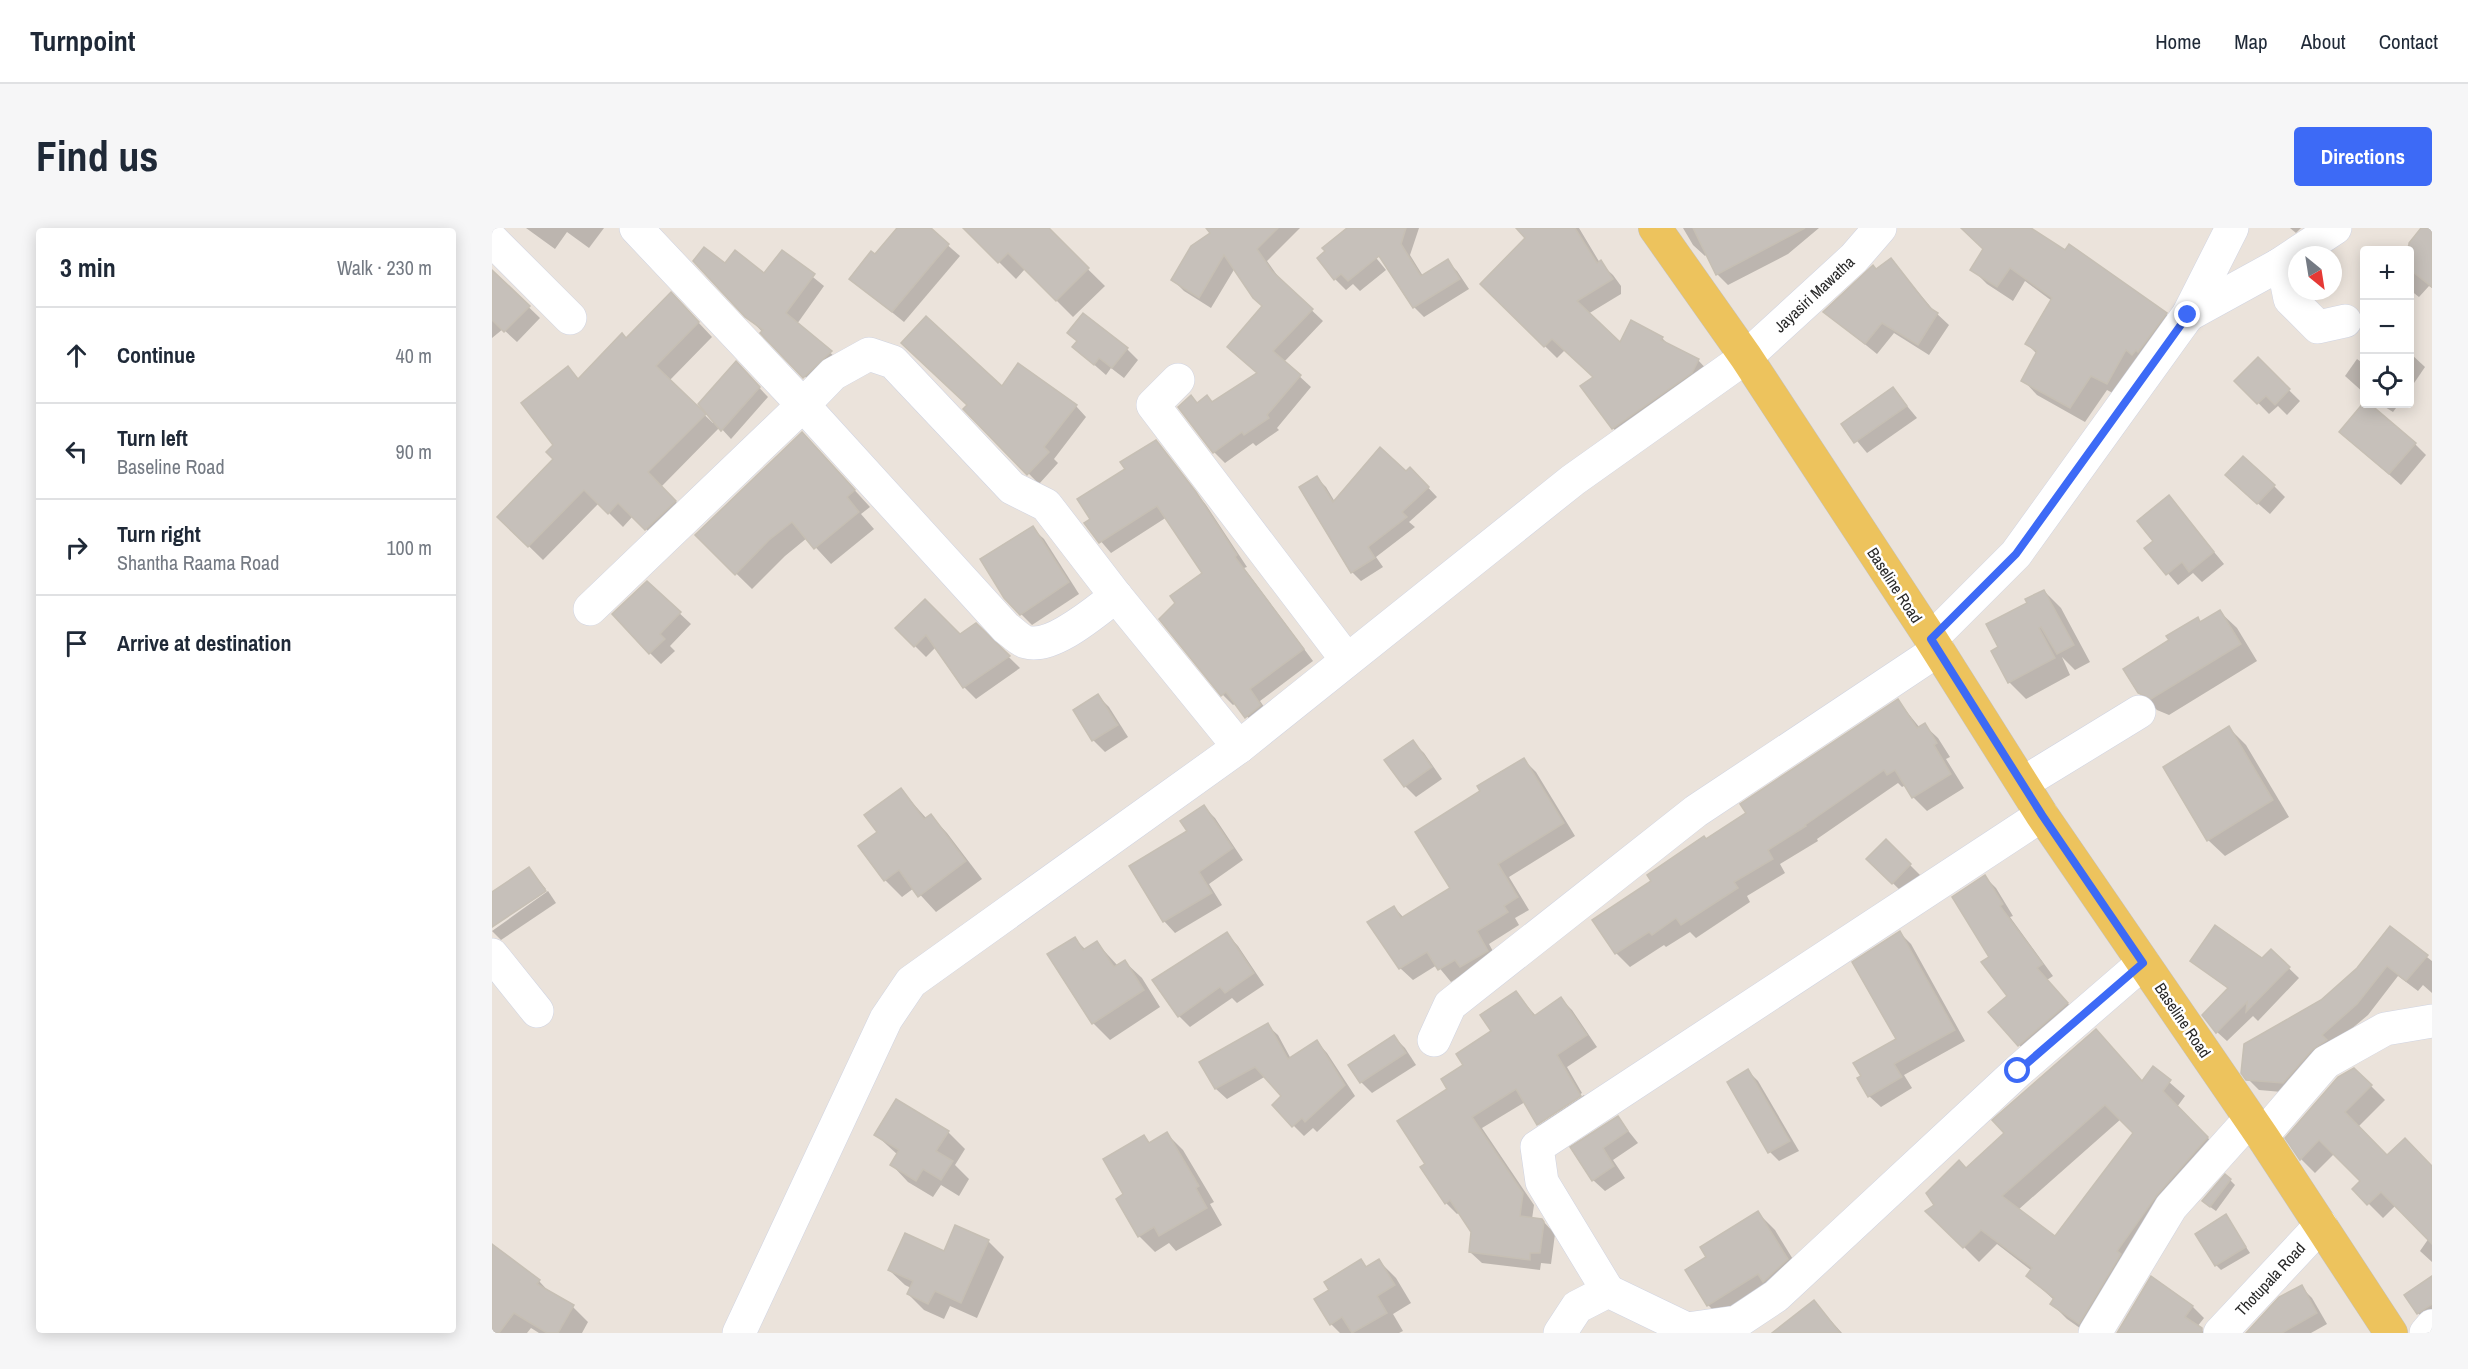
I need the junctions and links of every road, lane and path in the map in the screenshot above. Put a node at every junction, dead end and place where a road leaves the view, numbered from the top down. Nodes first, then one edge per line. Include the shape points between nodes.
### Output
1 (636, 228) edge
2 (1655, 228) edge
3 (1880, 228) edge
4 (2232, 228) edge
5 (2335, 228) edge
6 (492, 240) edge
7 (2279, 265) junction
8 (2188, 315) junction
9 (570, 318) dead end
10 (2345, 321) dead end
11 (1746, 357) junction
12 (1178, 380) dead end
13 (803, 405) junction
14 (1116, 596) junction
15 (590, 609) dead end
16 (1934, 644) junction
17 (1347, 660) junction
18 (2139, 712) dead end
19 (1239, 747) junction
20 (2023, 783) junction
21 (2042, 815) junction
22 (492, 955) edge
23 (2143, 963) junction
24 (537, 1011) dead end
25 (2432, 1021) edge
26 (1434, 1040) dead end
27 (2256, 1127) junction
28 (2321, 1225) junction
29 (1608, 1291) junction
30 (2432, 1326) edge
31 (739, 1333) edge
32 (1560, 1333) edge
33 (2095, 1333) edge
34 (2220, 1333) edge
35 (2391, 1333) edge
36 (2426, 1333) edge

1 - 13 street
2 - 11 main road, Baseline Road
3 - 11 street, Jayasiri Mawatha via 1854,258
4 - 8 street
5 - 7 street
6 - 9 street
7 - 8 street
7 - 10 street via 2290,299 2318,327
8 - 16 street via 2016,554
11 - 16 main road, Baseline Road
11 - 17 street, Jayasiri Mawatha via 1573,480
12 - 17 street via 1153,405
13 - 14 street via 1006,628 1026,642 1049,641
13 - 14 street via 833,374 869,354 893,362 1012,488 1046,505
13 - 15 street
14 - 19 street
16 - 20 main road, Baseline Road
16 - 26 street via 1696,811 1450,1005
17 - 19 street, Jayasiri Mawatha
18 - 20 street
19 - 31 street, Jayasiri Mawatha via 911,982 885,1018
20 - 21 main road, Baseline Road
21 - 23 main road, Baseline Road
21 - 29 street via 1537,1147 1542,1182
22 - 24 street
23 - 27 main road, Baseline Road
23 - 29 street via 2018,1071 1776,1296 1737,1322 1687,1329
25 - 27 street via 2385,1029 2326,1062
27 - 28 main road, Baseline Road
27 - 33 street via 2171,1207
28 - 34 street, Thotupala Road
28 - 35 main road, Baseline Road
29 - 32 street via 1577,1307
30 - 36 street

